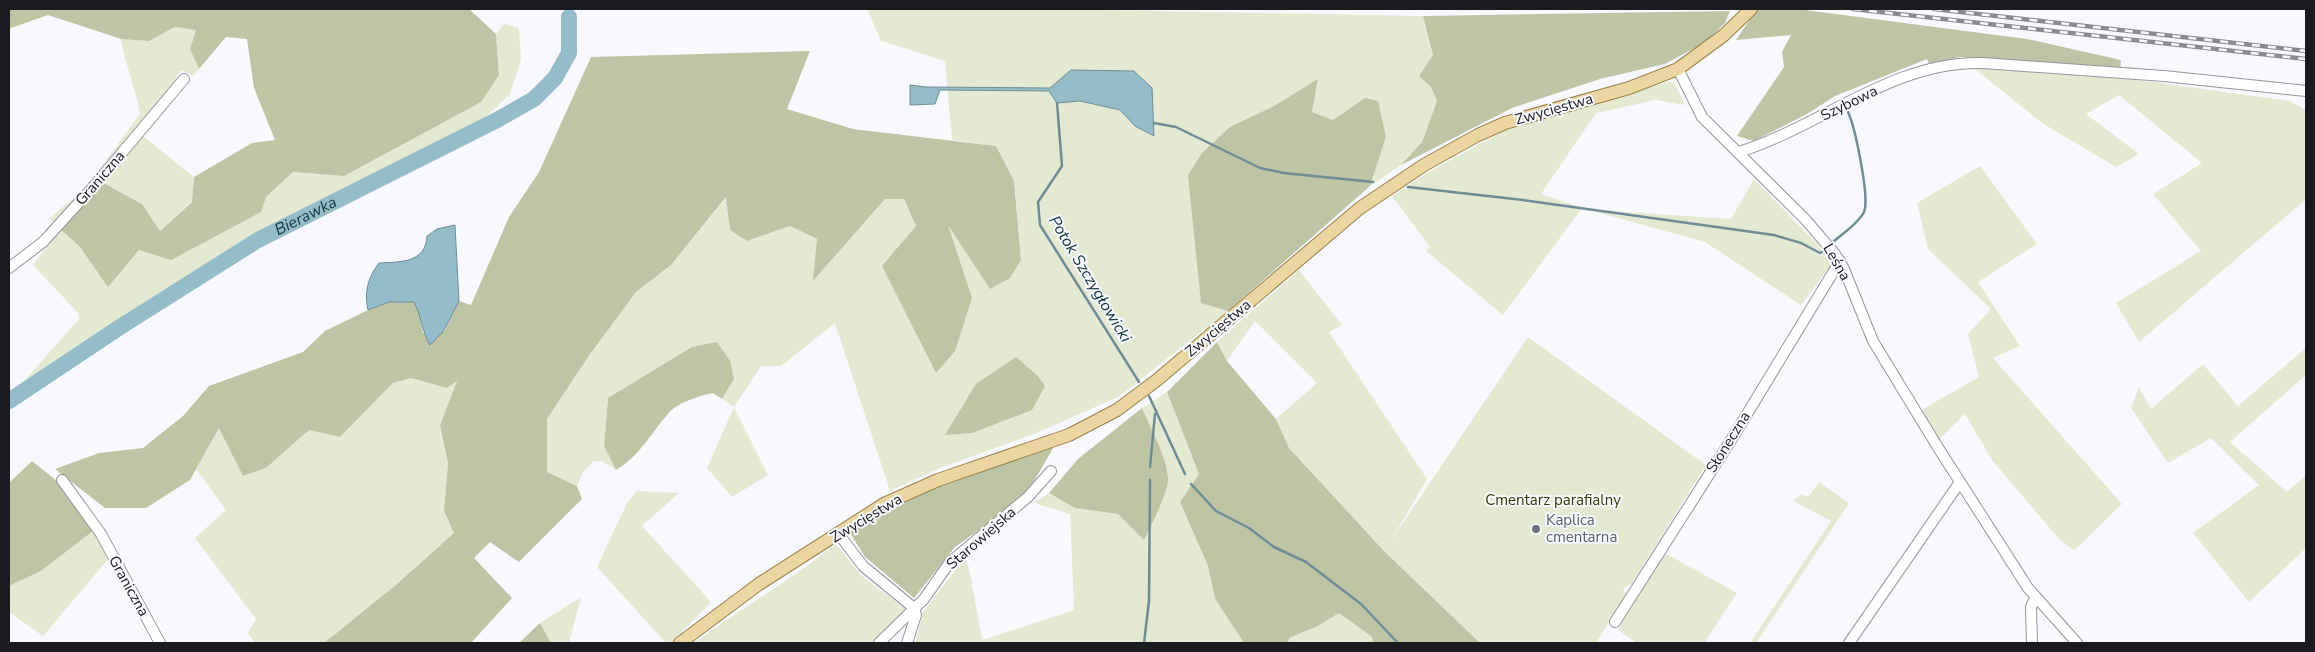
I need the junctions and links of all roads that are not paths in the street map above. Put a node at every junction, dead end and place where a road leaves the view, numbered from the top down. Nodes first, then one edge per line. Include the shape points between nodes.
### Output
1 (1751, 9) edge
2 (1678, 69) junction
3 (184, 79) dead end
4 (2306, 91) edge
5 (1739, 152) junction
6 (1840, 261) junction
7 (9, 268) edge
8 (1051, 471) dead end
9 (62, 480) dead end
10 (1960, 482) junction
11 (838, 533) junction
12 (2035, 598) junction
13 (914, 608) junction
14 (1615, 622) dead end
15 (160, 643) edge
16 (680, 643) edge
17 (879, 643) edge
18 (907, 643) edge
19 (1848, 643) edge
20 (2032, 643) edge
21 (2077, 643) edge

1 - 2 main road, Zwycięstwa via 1718,40
2 - 5 street, Leśna via 1702,117
2 - 11 main road, Zwycięstwa via 1629,88 1512,121 1465,142 1360,208 1153,384 1117,410 1069,435 910,491
3 - 7 street, Graniczna via 94,186 42,242
4 - 5 street, Szybowa via 2164,76 1962,62 1936,66 1898,80
5 - 6 street, Leśna via 1813,226
6 - 10 street, Leśna via 1878,349
6 - 14 street, Słoneczna
8 - 13 street, Starowiejska via 1028,497 950,562
9 - 15 street, Graniczna via 101,534
10 - 12 street, Leśna
10 - 19 street
11 - 13 street via 863,566
11 - 16 main road, Zwycięstwa via 744,595
12 - 20 street via 2031,608
12 - 21 street, Leśna
13 - 17 street, Starowiejska
13 - 18 street, Starowiejska via 916,615

